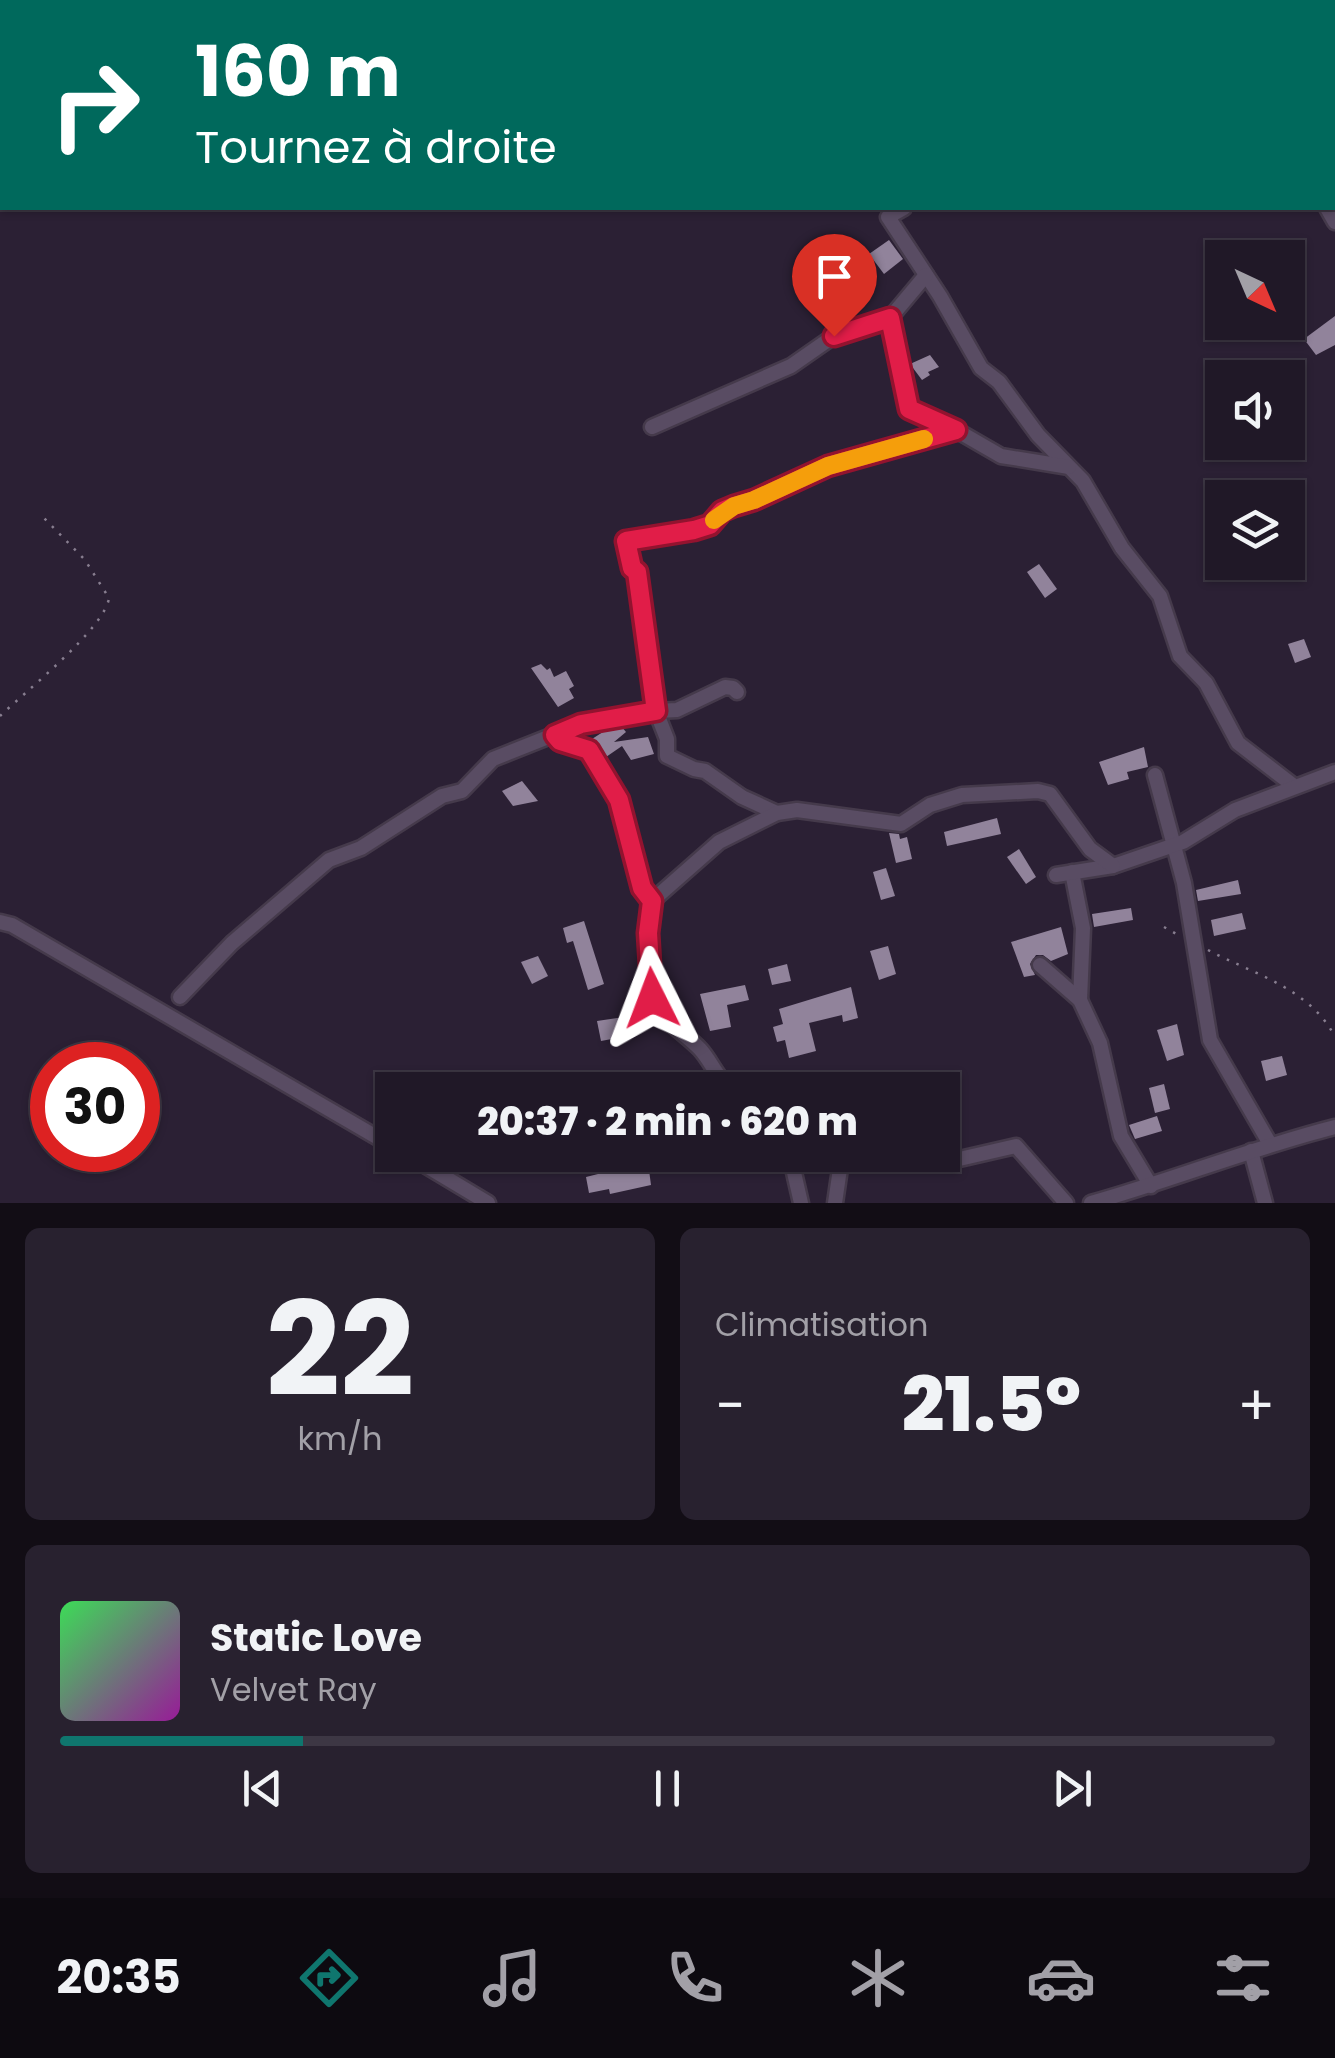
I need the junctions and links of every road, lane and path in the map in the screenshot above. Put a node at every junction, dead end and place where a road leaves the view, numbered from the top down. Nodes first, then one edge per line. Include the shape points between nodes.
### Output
1 (900, 210) edge
2 (926, 275) junction
3 (890, 318) junction
4 (652, 426) dead end
5 (956, 430) junction
6 (1069, 467) junction
7 (42, 516) dead end
8 (737, 692) dead end
9 (656, 711) junction
10 (0, 716) edge
11 (555, 735) junction
12 (1335, 772) edge
13 (1156, 775) dead end
14 (1294, 786) junction
15 (776, 813) junction
16 (1173, 845) junction
17 (1114, 866) junction
18 (652, 901) junction
19 (0, 922) edge
20 (1164, 927) dead end
21 (1181, 936) dead end
22 (1198, 945) dead end
23 (1040, 965) dead end
24 (180, 998) dead end
25 (1080, 1000) junction
26 (1335, 1037) edge
27 (716, 1072) edge
28 (1335, 1127) edge
29 (375, 1136) edge
30 (1270, 1144) junction
31 (1251, 1151) junction
32 (960, 1159) edge
33 (436, 1172) edge
34 (794, 1172) edge
35 (840, 1172) edge
36 (1145, 1193) edge
37 (488, 1203) edge
38 (802, 1203) edge
39 (835, 1203) edge
40 (1066, 1203) edge
41 (1092, 1203) edge
42 (1266, 1203) edge

1 - 2 street via 888,217
2 - 3 street
2 - 6 street via 981,368
3 - 4 street via 834,336 791,366
3 - 5 street via 909,409
5 - 6 street via 1001,456
5 - 9 street via 828,466 722,511 710,525 626,541 640,587
6 - 14 street via 1160,596 1180,656 1206,683 1238,743
7 - 10 path via 86,560 108,606
8 - 9 street via 725,687 677,710
9 - 11 street
9 - 15 street via 671,760 705,771
11 - 18 street via 589,750 611,786 642,888
11 - 24 street via 493,759 462,791 329,860 232,943
12 - 14 street
13 - 16 street
14 - 16 street
15 - 17 street via 901,824 962,795 1038,790 1050,794 1090,849
15 - 18 street via 718,842
16 - 17 street
16 - 30 street via 1210,1040
17 - 25 street via 1064,873 1083,928
18 - 27 street via 652,998
19 - 29 street
20 - 21 path
22 - 26 path via 1285,985 1326,1019
23 - 25 street
25 - 36 street via 1100,1043 1121,1136
28 - 30 street
30 - 31 street
31 - 36 street
31 - 42 street
32 - 40 street via 1016,1146
33 - 37 street
34 - 38 street
35 - 39 street
36 - 41 street

